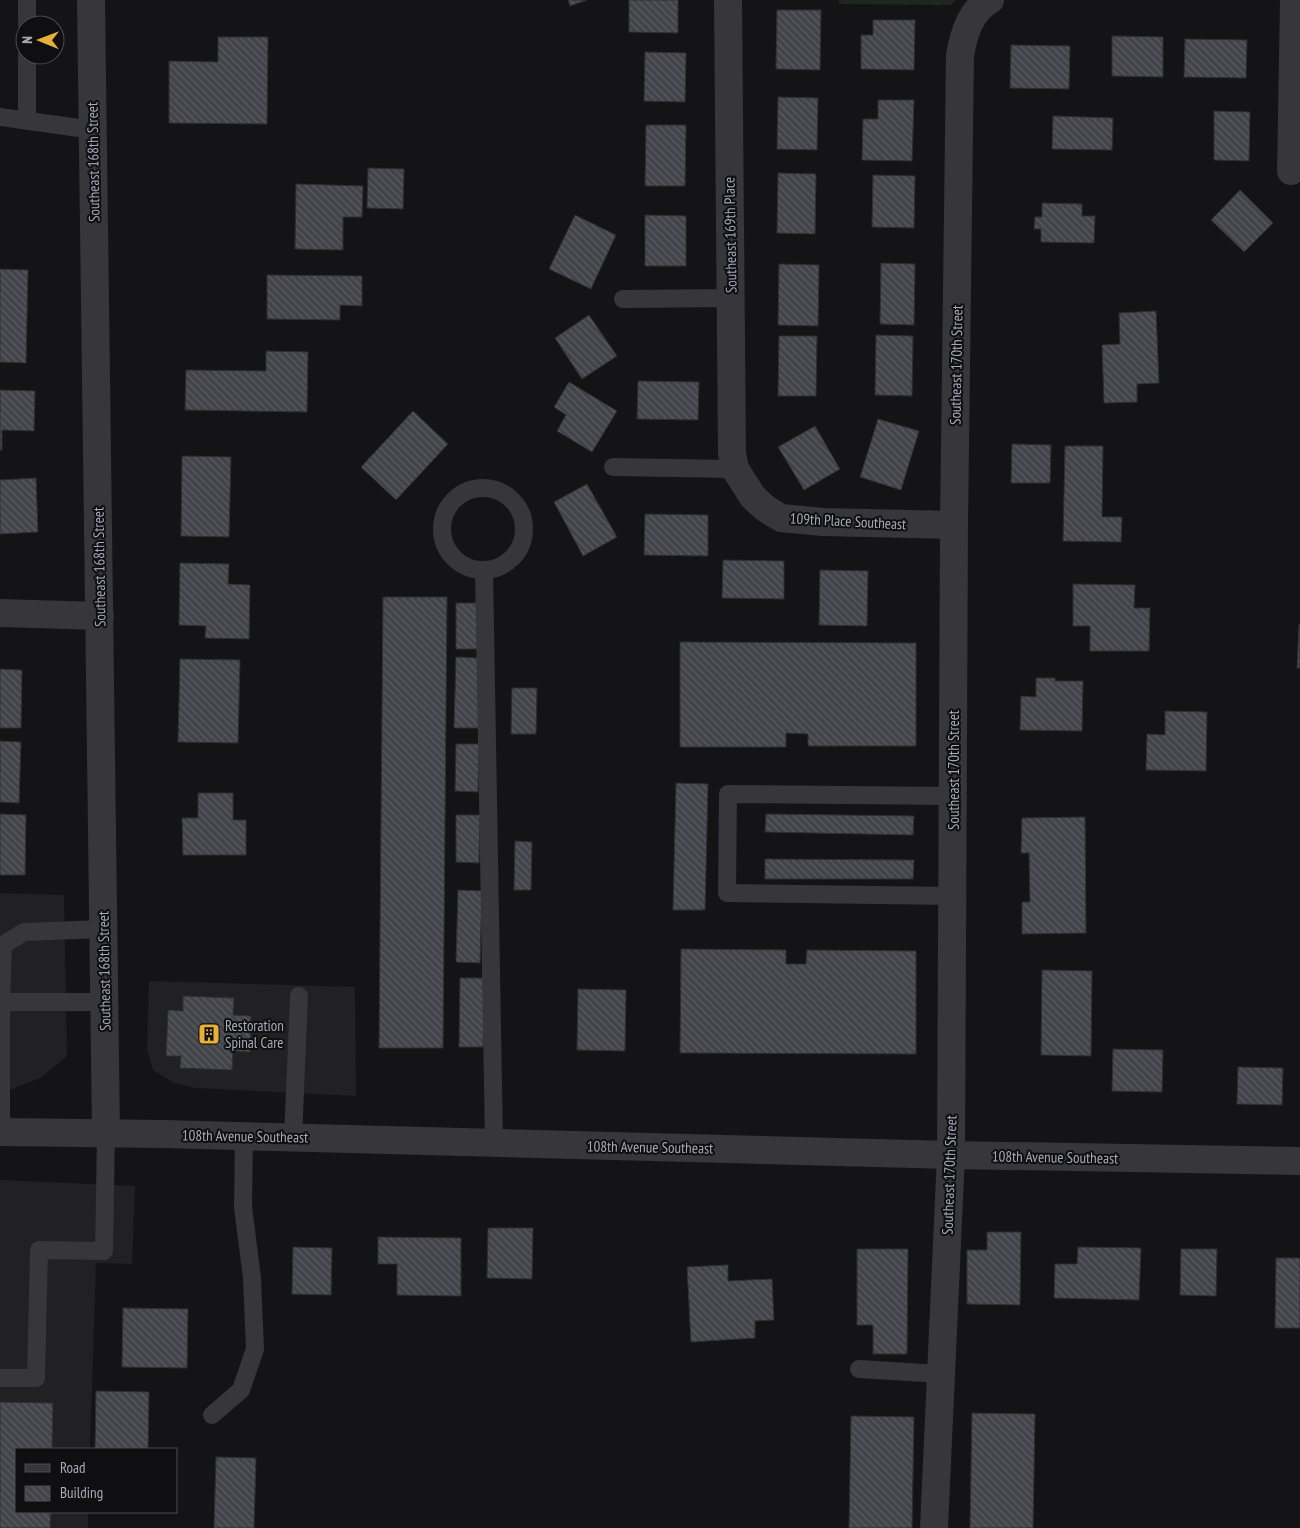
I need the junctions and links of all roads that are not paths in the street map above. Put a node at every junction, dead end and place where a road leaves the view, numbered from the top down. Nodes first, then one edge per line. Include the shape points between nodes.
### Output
1 (27, 0) edge
2 (91, 0) edge
3 (728, 0) edge
4 (1294, 0) edge
5 (982, 7) edge
6 (27, 15) edge
7 (27, 65) edge
8 (0, 117) edge
9 (27, 121) junction
10 (93, 130) junction
11 (1291, 171) dead end
12 (731, 298) junction
13 (624, 299) dead end
14 (613, 467) dead end
15 (735, 469) junction
16 (954, 525) junction
17 (484, 570) junction
18 (0, 613) edge
19 (100, 616) junction
20 (953, 796) junction
21 (952, 896) junction
22 (103, 929) junction
23 (299, 996) dead end
24 (2, 1002) junction
25 (104, 1002) junction
26 (1, 1068) edge
27 (1, 1132) edge
28 (106, 1133) junction
29 (244, 1136) junction
30 (293, 1138) junction
31 (494, 1143) junction
32 (951, 1155) junction
33 (1300, 1161) edge
34 (859, 1369) dead end
35 (941, 1374) junction
36 (0, 1378) edge
37 (212, 1416) dead end
38 (934, 1528) edge

1 - 6 lane
2 - 10 street, Southeast 168th Street
3 - 12 street, Southeast 169th Place
4 - 11 street
5 - 16 street, Southeast 170th Street via 965,33 960,55
7 - 9 lane
8 - 9 lane
9 - 10 lane
10 - 19 street, Southeast 168th Street
12 - 13 lane
12 - 15 street, Southeast 169th Place via 732,452
14 - 15 lane
15 - 16 street, 109th Place Southeast via 752,497 781,518
16 - 20 street, Southeast 170th Street
17 - 17 lane via 500,566 512,557 521,543 524,527 520,512 510,498 497,490 481,488 466,491 452,501 444,514 441,530 445,546 454,559 468,567
17 - 31 lane
18 - 19 street
19 - 22 street, Southeast 168th Street
20 - 21 street, Southeast 170th Street
20 - 21 lane via 728,794 727,854 727,894
21 - 32 street, Southeast 170th Street
22 - 24 lane via 24,932 4,945
22 - 25 street, Southeast 168th Street
23 - 30 lane
24 - 25 lane
24 - 26 lane
25 - 28 street, Southeast 168th Street
26 - 27 lane
27 - 28 street, 108th Avenue Southeast
28 - 29 street, 108th Avenue Southeast
28 - 36 lane via 104,1251 39,1250 36,1378
29 - 30 street, 108th Avenue Southeast
29 - 37 lane via 242,1207 252,1278 254,1349 241,1390
30 - 31 street, 108th Avenue Southeast
31 - 32 street, 108th Avenue Southeast
32 - 33 street, 108th Avenue Southeast
32 - 35 street, Southeast 170th Street
34 - 35 lane
35 - 38 street, Southeast 170th Street

